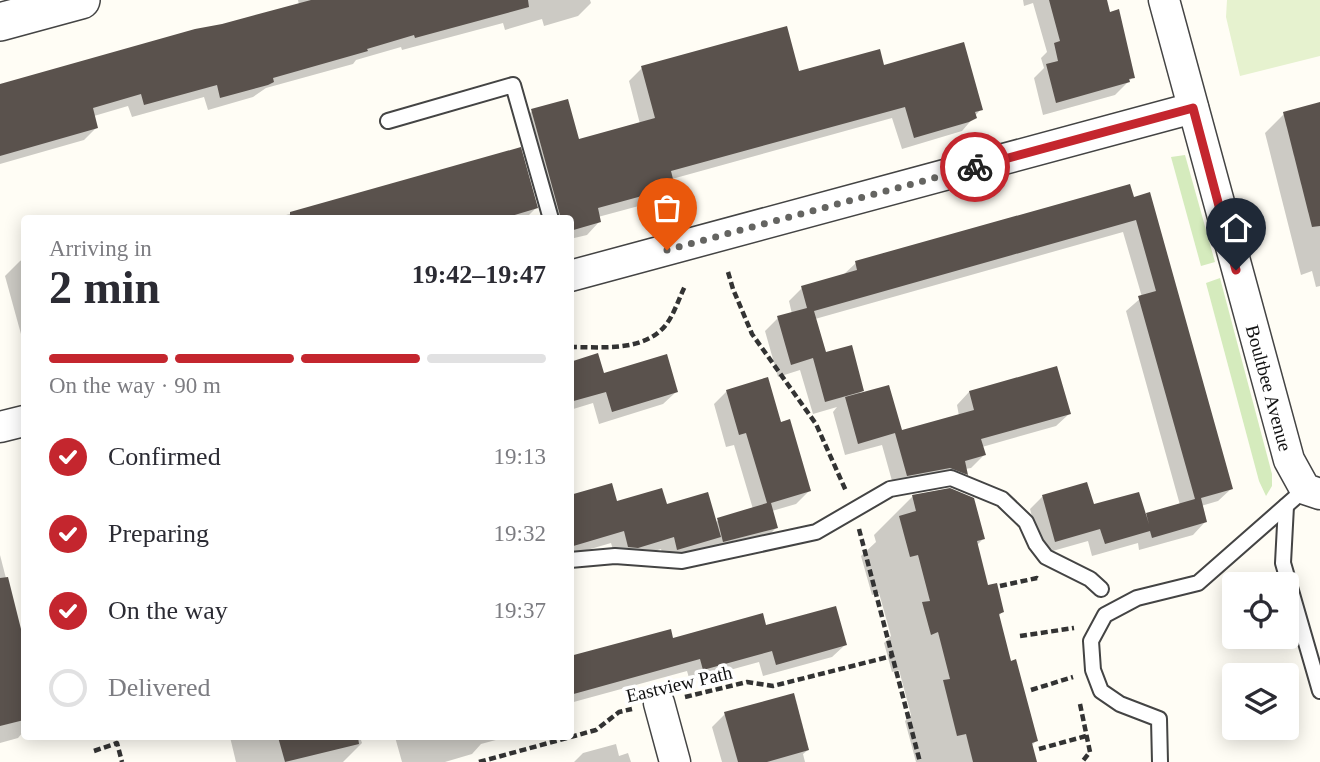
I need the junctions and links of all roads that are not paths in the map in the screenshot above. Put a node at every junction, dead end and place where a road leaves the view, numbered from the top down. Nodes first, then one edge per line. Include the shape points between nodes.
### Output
1 (81, 0) edge
2 (1164, 0) edge
3 (0, 22) edge
4 (1193, 108) junction
5 (388, 121) dead end
6 (550, 215) edge
7 (574, 275) edge
8 (21, 422) edge
9 (0, 427) edge
10 (1304, 497) edge
11 (574, 560) edge
12 (1101, 589) dead end
13 (1320, 691) edge
14 (659, 703) road end
15 (675, 762) edge
16 (1160, 762) edge

1 - 3 street
2 - 4 street, Boultbee Avenue
4 - 7 street
4 - 10 street, Boultbee Avenue via 1275,415
5 - 6 lane via 513,85
8 - 9 street
10 - 13 lane via 1283,563
10 - 16 lane via 1268,519 1198,583 1137,598 1105,615 1091,640 1093,670 1101,691 1158,719
11 - 12 lane via 615,556 682,561 816,532 890,489 951,478 1002,499 1026,522 1046,557
14 - 15 street

